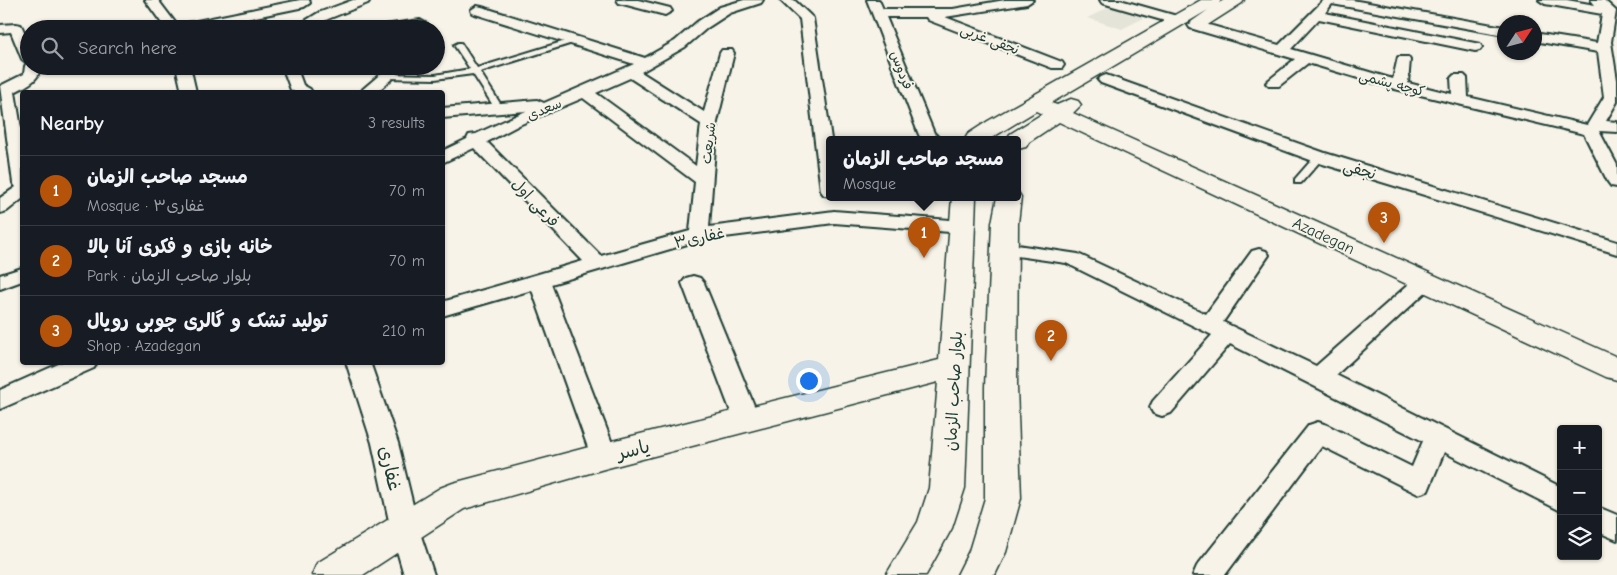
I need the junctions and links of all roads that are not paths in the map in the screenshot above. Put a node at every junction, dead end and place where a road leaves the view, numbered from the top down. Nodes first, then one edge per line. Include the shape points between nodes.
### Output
1 (152, 0) edge
2 (364, 0) edge
3 (623, 0) edge
4 (757, 0) edge
5 (786, 0) edge
6 (1027, 0) edge
7 (1106, 0) edge
8 (1150, 0) edge
9 (1213, 0) edge
10 (1236, 0) edge
11 (1330, 0) edge
12 (1545, 0) edge
13 (1597, 0) edge
14 (302, 2) edge
15 (345, 3) edge
16 (492, 3) dead end
17 (876, 7) edge
18 (1137, 9) junction
19 (665, 11) dead end
20 (1609, 11) junction
21 (923, 13) junction
22 (1316, 15) junction
23 (323, 16) junction
24 (168, 20) edge
25 (217, 20) edge
26 (315, 20) edge
27 (1187, 23) junction
28 (0, 29) edge
29 (1497, 30) edge
30 (20, 38) edge
31 (1542, 39) edge
32 (575, 40) junction
33 (458, 44) dead end
34 (1476, 47) dead end
35 (1281, 51) junction
36 (726, 53) dead end
37 (1610, 53) edge
38 (1306, 58) junction
39 (1403, 60) dead end
40 (646, 63) junction
41 (1057, 65) dead end
42 (475, 70) junction
43 (631, 72) junction
44 (31, 75) edge
45 (185, 75) edge
46 (292, 75) edge
47 (387, 76) joint
48 (1459, 78) dead end
49 (1106, 80) junction
50 (1274, 82) dead end
51 (1400, 86) junction
52 (3, 90) edge
53 (189, 90) edge
54 (301, 90) edge
55 (370, 90) edge
56 (585, 92) junction
57 (1460, 100) junction
58 (558, 103) junction
59 (1035, 103) junction
60 (499, 108) junction
61 (445, 113) edge
62 (1059, 113) junction
63 (709, 122) junction
64 (1617, 127) edge
65 (1593, 128) junction
66 (929, 136) edge
67 (981, 136) edge
68 (1021, 137) edge
69 (475, 139) junction
70 (445, 156) edge
71 (1319, 157) junction
72 (826, 162) edge
73 (20, 173) edge
74 (704, 180) junction
75 (1298, 181) dead end
76 (1617, 182) edge
77 (20, 192) edge
78 (832, 201) edge
79 (964, 201) edge
80 (1008, 201) edge
81 (0, 207) edge
82 (834, 217) junction
83 (963, 227) junction
84 (699, 234) junction
85 (1617, 248) edge
86 (1004, 249) junction
87 (1259, 255) dead end
88 (597, 264) junction
89 (20, 275) edge
90 (539, 281) junction
91 (0, 282) edge
92 (1424, 282) junction
93 (693, 283) dead end
94 (445, 308) edge
95 (1218, 328) junction
96 (79, 365) edge
97 (359, 365) edge
98 (954, 367) junction
99 (1617, 369) edge
100 (1319, 376) junction
101 (0, 400) edge
102 (1162, 407) dead end
103 (747, 420) junction
104 (1438, 437) junction
105 (604, 456) junction
106 (1557, 498) edge
107 (1602, 521) edge
108 (1617, 528) edge
109 (404, 530) junction
110 (331, 575) edge
111 (419, 575) edge
112 (905, 575) edge
113 (976, 575) edge
114 (1208, 575) edge

1 - 24 street
2 - 15 street
3 - 19 street
4 - 40 street, سعدی via 725,10 680,44
5 - 72 street via 806,18
6 - 21 street via 953,13
7 - 18 street, کوچه پشمی
8 - 18 street
9 - 27 main road
10 - 27 main road
11 - 22 street
11 - 29 street
12 - 20 street
13 - 20 street
14 - 23 street
14 - 25 street
15 - 23 street
16 - 32 street via 477,10
17 - 21 street
17 - 66 street, فردوس
18 - 27 street, کوچه پشمی
20 - 37 street
21 - 41 street, نجفی غربی
22 - 34 street
22 - 35 street
23 - 26 street
27 - 35 street, کوچه پشمی
27 - 49 main road
27 - 59 main road
28 - 30 street via 16,28
31 - 37 street
32 - 40 street
32 - 42 lane
33 - 42 lane
35 - 38 street, کوچه پشمی
36 - 63 street, شریعت
37 - 65 street via 1612,97
38 - 50 street
38 - 51 street, کوچه پشمی
39 - 51 street
40 - 43 street, سعدی
42 - 47 lane via 435,77
42 - 60 lane
43 - 56 street, سعدی
43 - 63 street
44 - 52 street
45 - 53 street
46 - 54 street via 296,87
47 - 55 street
48 - 57 street
49 - 62 main road
49 - 71 street, نجفی
51 - 57 street, کوچه پشمی
52 - 73 street
56 - 58 street, سعدی
56 - 74 street
57 - 65 street, کوچه پشمی
58 - 60 street
58 - 69 street, سعدی
59 - 62 main road, Azadegan
59 - 67 main road
60 - 61 street
62 - 68 main road
62 - 92 main road, Azadegan
63 - 74 street, شریعت
64 - 65 street, کوچه پشمی
65 - 76 street
69 - 70 street, سعدی
69 - 88 street, فرعی اول
71 - 75 lane
71 - 85 street, نجفی
74 - 84 street, شریعت
77 - 81 street
78 - 82 street
79 - 83 main road, بلوار صاحب الزمان
80 - 86 main road
82 - 83 street, غفاری۳
82 - 84 street, غفاری۳
83 - 98 main road, بلوار صاحب الزمان
84 - 88 street, غفاری۳
86 - 95 street via 1071,258
86 - 113 main road via 1003,498 987,552
87 - 95 street
88 - 90 street, غفاری۳
89 - 91 street
90 - 94 street, غفاری۳
90 - 105 street
92 - 99 main road, Azadegan
92 - 100 street
93 - 103 street
95 - 100 street
95 - 102 street
96 - 101 street
97 - 109 street, غفاری via 386,443
98 - 103 main road, یاسر
98 - 112 main road, بلوار صاحب الزمان via 947,488 934,528
100 - 104 street
103 - 105 main road, یاسر
104 - 106 street
104 - 114 street via 1418,483 1318,432
105 - 109 main road, یاسر via 453,498
107 - 108 street
109 - 110 main road, یاسر
109 - 111 street, غفاری

